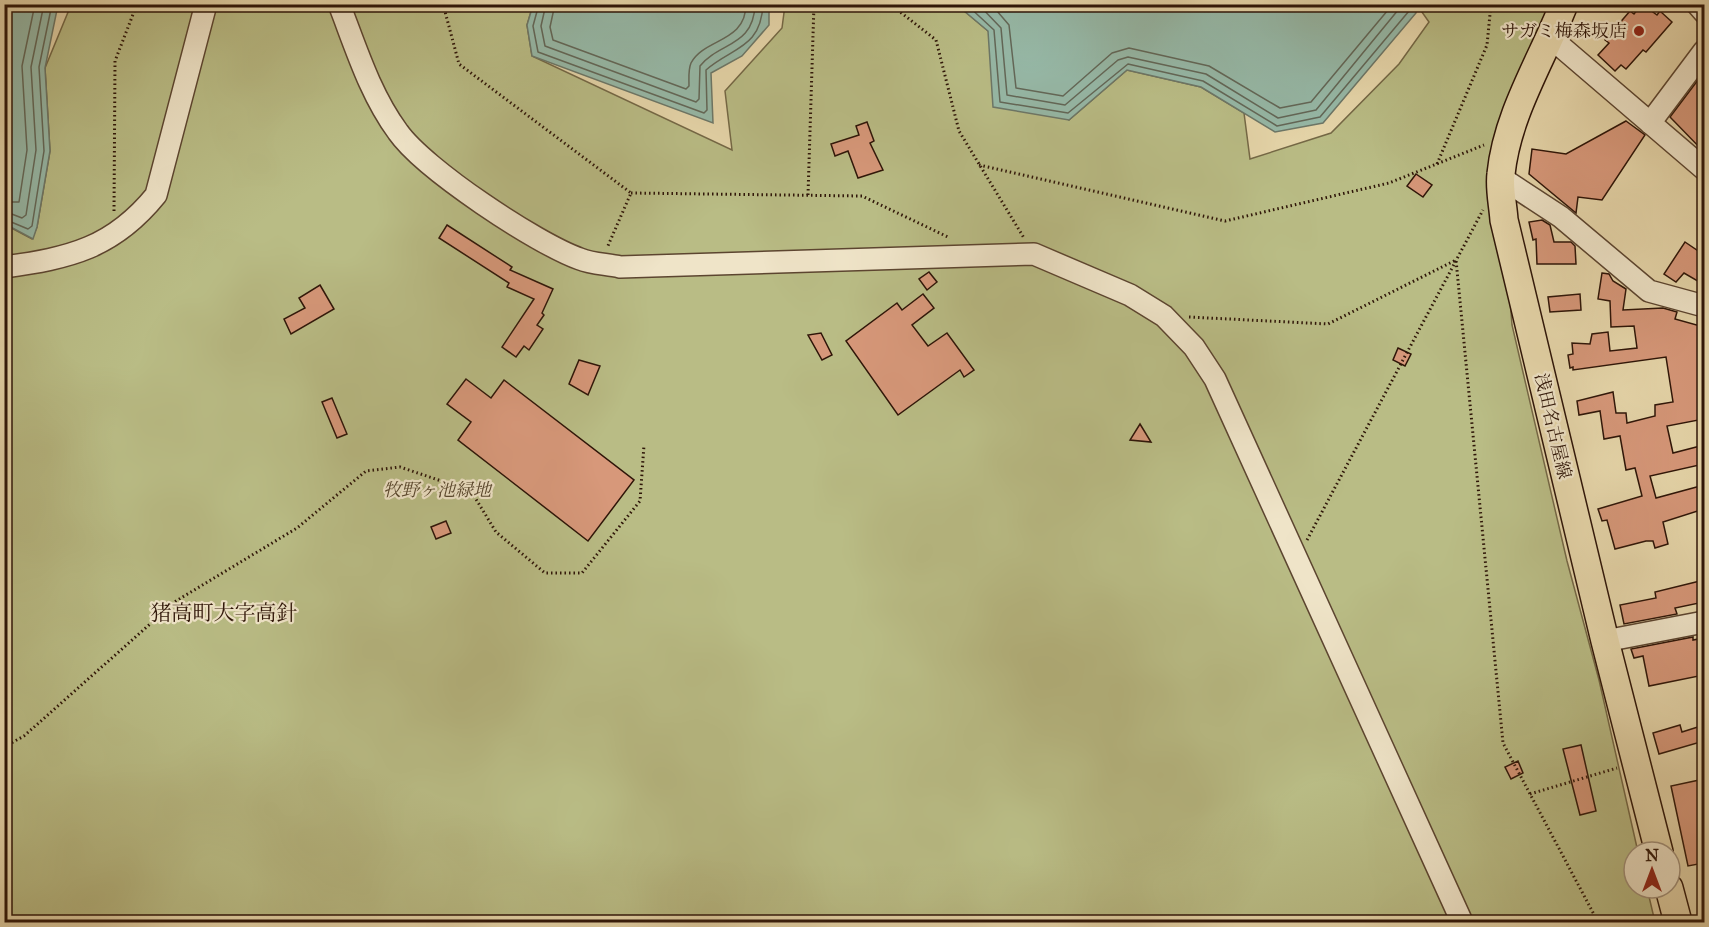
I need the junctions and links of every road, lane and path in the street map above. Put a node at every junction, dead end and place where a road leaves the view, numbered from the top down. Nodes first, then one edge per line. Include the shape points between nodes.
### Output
1 (137, 4) edge
2 (206, 4) edge
3 (339, 4) edge
4 (443, 4) edge
5 (814, 4) edge
6 (890, 4) edge
7 (1491, 4) edge
8 (1564, 4) edge
9 (1697, 4) edge
10 (1704, 12) edge
11 (1551, 38) junction
12 (1704, 51) edge
13 (1650, 123) junction
14 (1509, 135) junction
15 (1437, 164) junction
16 (979, 165) junction
17 (1704, 169) edge
18 (1500, 177) junction
19 (631, 193) junction
20 (808, 195) junction
21 (1484, 208) dead end
22 (114, 237) junction
23 (954, 241) dead end
24 (1034, 254) junction
25 (1456, 260) junction
26 (600, 263) junction
27 (4, 267) edge
28 (1704, 306) edge
29 (1164, 316) junction
30 (644, 445) dead end
31 (1297, 559) junction
32 (1704, 622) edge
33 (1605, 641) junction
34 (4, 747) edge
35 (1636, 763) junction
36 (1530, 794) junction
37 (1656, 840) edge
38 (1672, 900) edge
39 (1462, 922) edge
40 (1598, 922) edge
41 (1678, 922) edge

1 - 22 path via 115,61
2 - 22 street via 156,195
3 - 26 street via 370,87 399,134 434,167 541,242 582,260
4 - 19 path via 459,64
5 - 20 path
6 - 16 path via 936,40 959,131
7 - 15 path via 1486,45
8 - 11 main road, 浅田名古屋線
9 - 10 street
11 - 13 street
11 - 14 main road, 浅田名古屋線
12 - 13 street
13 - 17 street
14 - 15 path
14 - 18 main road, 浅田名古屋線
15 - 16 path via 1389,183 1225,221
16 - 24 path
18 - 28 street via 1561,217 1649,291
18 - 33 main road, 浅田名古屋線 via 1504,220
19 - 20 path
19 - 26 path
20 - 23 path via 862,196
21 - 25 path
22 - 27 street via 75,254
24 - 26 street via 620,267
24 - 29 street via 1130,295
25 - 29 path via 1328,324
25 - 31 path
25 - 36 path via 1503,743
29 - 31 street via 1194,347 1215,379
30 - 34 path via 640,501 582,573 545,573 496,532 471,491 400,467 366,471 297,528 176,601 24,736
31 - 39 street
32 - 33 street
33 - 35 main road, 浅田名古屋線
35 - 36 path
35 - 37 main road, 浅田名古屋線
36 - 40 path
38 - 41 main road

